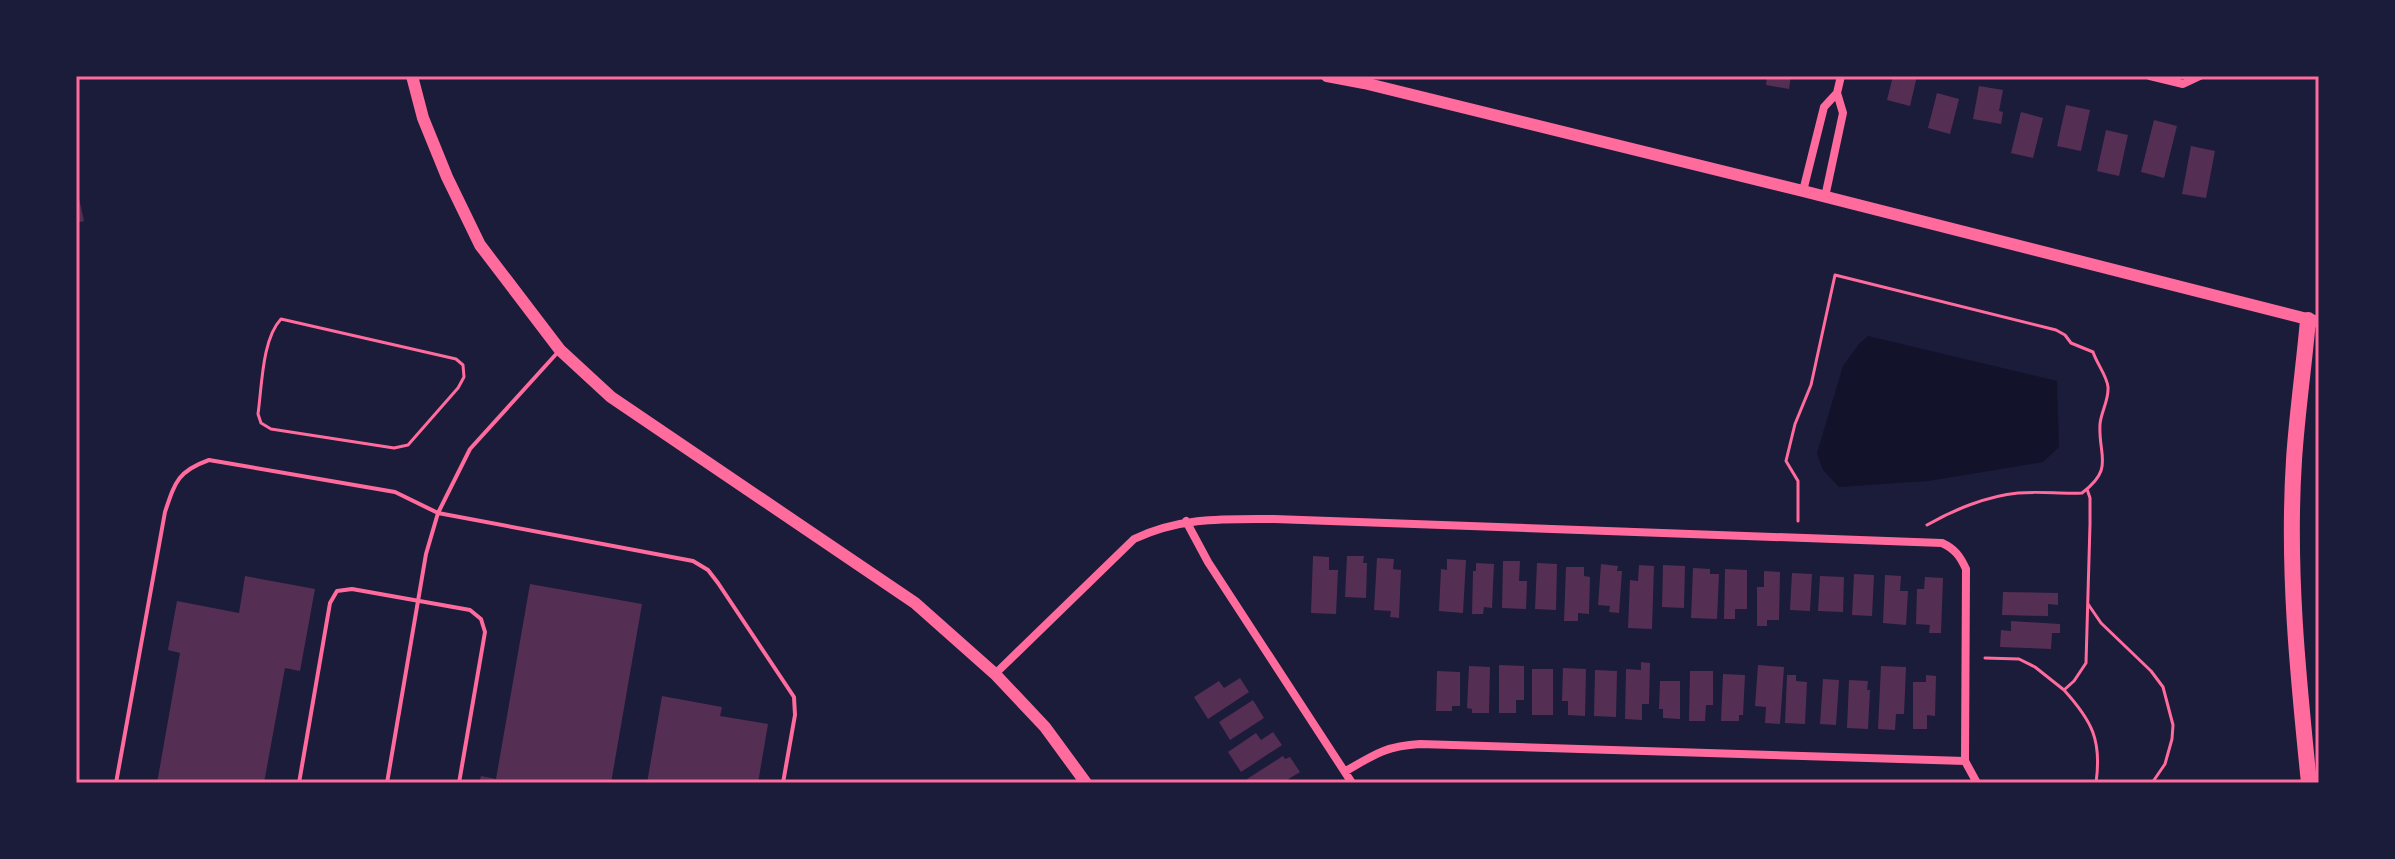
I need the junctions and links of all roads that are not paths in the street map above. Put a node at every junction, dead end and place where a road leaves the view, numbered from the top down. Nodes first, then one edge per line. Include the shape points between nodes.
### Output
1 (412, 76) edge
2 (1327, 76) edge
3 (1841, 76) edge
4 (2150, 76) edge
5 (2200, 76) edge
6 (1837, 93) junction
7 (1803, 191) junction
8 (1825, 197) junction
9 (2314, 321) edge
10 (560, 350) junction
11 (438, 513) junction
12 (1186, 521) junction
13 (418, 601) junction
14 (995, 674) junction
15 (1965, 761) junction
16 (1346, 771) junction
17 (116, 783) edge
18 (299, 783) edge
19 (387, 783) edge
20 (459, 783) edge
21 (783, 783) edge
22 (1086, 783) edge
23 (1352, 783) edge
24 (1977, 783) edge
25 (2309, 783) edge

1 - 10 main road via 423,118 480,245
2 - 7 main road
3 - 6 street
4 - 5 street via 2183,84
6 - 7 street via 1824,107
6 - 8 street via 1843,113
7 - 8 main road
8 - 9 main road
9 - 25 highway via 2294,461 2297,662
10 - 11 lane via 470,449
10 - 14 main road via 611,397 915,603
11 - 13 lane
11 - 17 lane via 395,492 209,460 187,468 172,489 165,512
11 - 21 lane via 693,561 708,570 794,697
12 - 14 street via 1134,539
12 - 15 street via 1274,519 1942,543 1953,548 1966,569
12 - 16 street
13 - 18 lane via 337,591 330,603
13 - 19 lane
13 - 20 lane via 470,610 481,619 485,632
14 - 22 main road via 1045,727
15 - 16 street via 1420,744 1382,750
15 - 24 street
16 - 23 street

